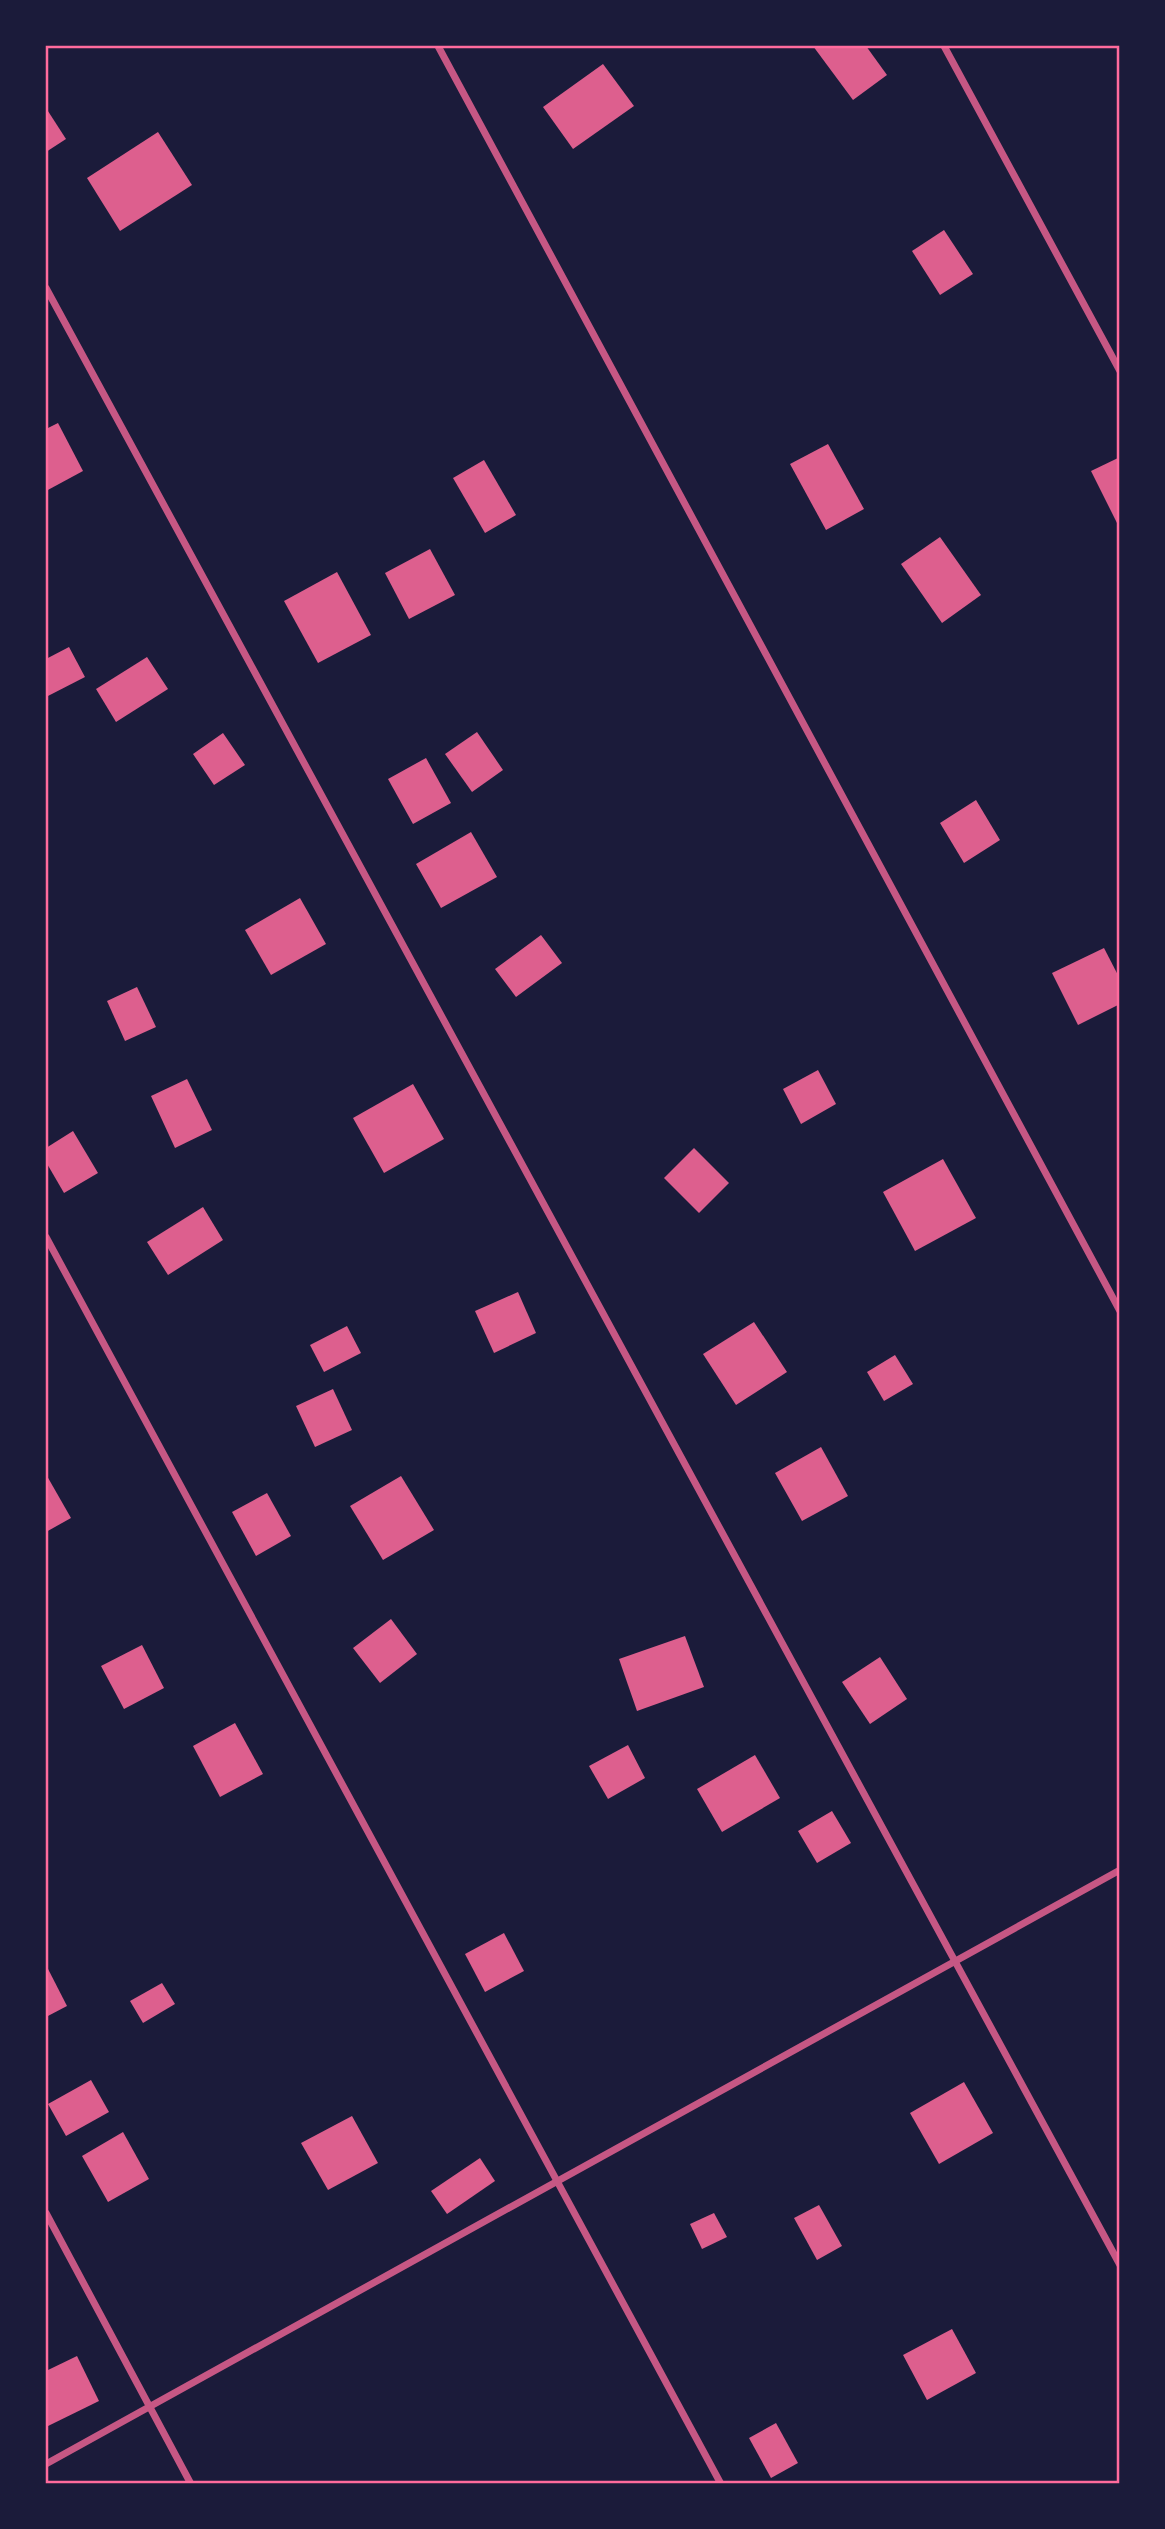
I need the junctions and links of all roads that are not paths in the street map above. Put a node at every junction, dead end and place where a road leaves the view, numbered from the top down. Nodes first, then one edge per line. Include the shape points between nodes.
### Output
1 (438, 46) edge
2 (944, 46) edge
3 (46, 288) edge
4 (1119, 371) edge
5 (46, 1237) edge
6 (1119, 1311) edge
7 (1119, 1870) edge
8 (955, 1961) junction
9 (558, 2181) junction
10 (46, 2213) edge
11 (1119, 2265) edge
12 (150, 2406) junction
13 (46, 2464) edge
14 (191, 2483) edge
15 (721, 2483) edge

1 - 6 street
2 - 4 street
3 - 8 street
5 - 9 street
7 - 8 street
8 - 9 street
8 - 11 street
9 - 12 street
9 - 15 street
10 - 12 street
12 - 13 street
12 - 14 street

